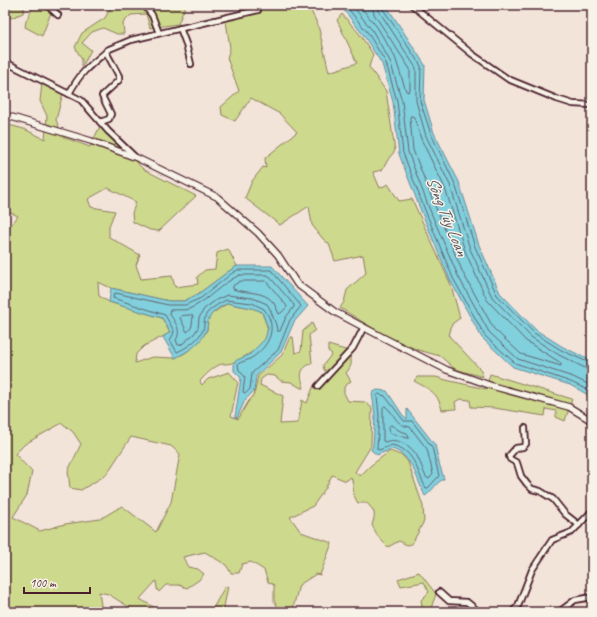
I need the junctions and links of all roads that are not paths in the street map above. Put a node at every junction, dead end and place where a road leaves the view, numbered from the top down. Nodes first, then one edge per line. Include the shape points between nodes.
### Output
1 (47, 5) edge
2 (144, 5) edge
3 (412, 5) edge
4 (258, 10) dead end
5 (58, 15) dead end
6 (180, 28) junction
7 (159, 33) junction
8 (106, 52) junction
9 (5, 62) edge
10 (191, 64) dead end
11 (69, 94) junction
12 (591, 103) edge
13 (5, 115) edge
14 (100, 122) junction
15 (137, 158) junction
16 (364, 327) junction
17 (318, 386) dead end
18 (592, 421) edge
19 (525, 428) dead end
20 (592, 511) edge
21 (579, 524) junction
22 (439, 592) dead end
23 (592, 597) edge
24 (479, 612) edge
25 (512, 612) edge
26 (559, 612) edge

1 - 5 street
2 - 7 street via 152,15
3 - 12 street via 472,54 508,79 557,100 573,104
4 - 6 street
6 - 7 street
6 - 10 street
7 - 8 street via 131,40
8 - 11 street via 86,68
8 - 14 street via 119,80 102,96 111,114 109,119
9 - 11 street
11 - 14 street via 80,100
13 - 15 street via 91,140
14 - 15 street
15 - 16 street via 217,197 258,233 278,255 298,284 335,312
16 - 17 street via 353,348
16 - 18 street via 447,370 492,386 569,407
19 - 21 street via 526,444 516,448 509,456 510,459 517,462 521,476 532,489 553,499 565,514
20 - 21 street
21 - 25 street via 572,532 552,540 532,570 518,606
22 - 24 street via 449,601 467,602
23 - 26 street via 575,600

